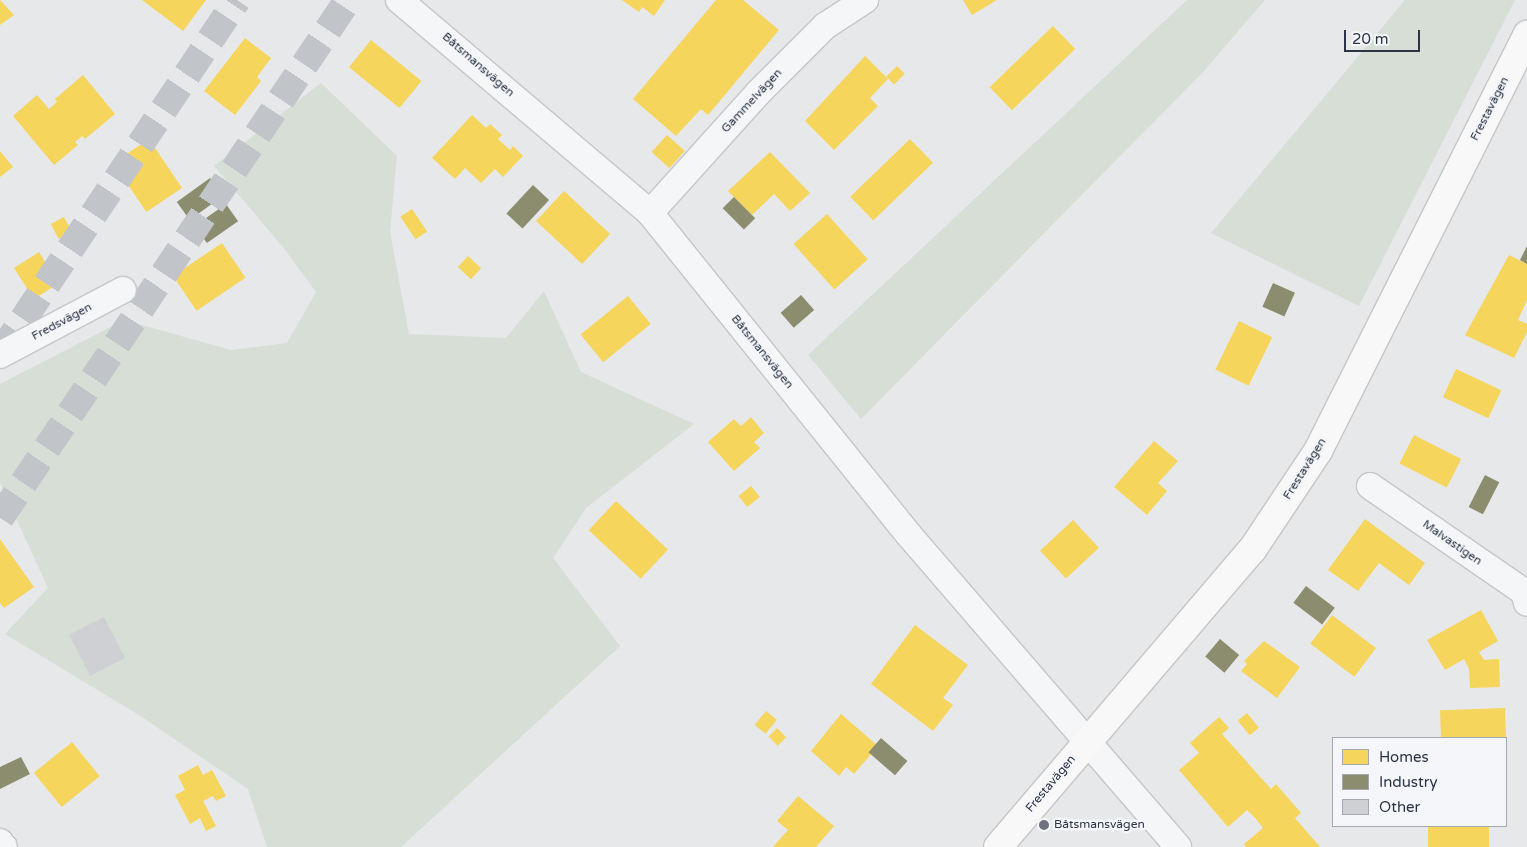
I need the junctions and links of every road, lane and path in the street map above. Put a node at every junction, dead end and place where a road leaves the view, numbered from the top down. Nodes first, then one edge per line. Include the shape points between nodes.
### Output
1 (399, 0) edge
2 (865, 0) edge
3 (1526, 38) edge
4 (650, 213) junction
5 (123, 290) dead end
6 (0, 355) edge
7 (1370, 486) dead end
8 (1526, 595) edge
9 (1089, 740) junction
10 (0, 842) edge
11 (4, 847) edge
12 (998, 847) edge
13 (1178, 847) edge

1 - 4 street, Båtsmansvägen
2 - 4 street, Gammelvägen via 825,26 758,93
3 - 9 street, Frestavägen via 1318,450 1252,550
4 - 9 street, Båtsmansvägen via 909,534 1069,722
5 - 6 street, Fredsvägen
7 - 8 street, Malvastigen
9 - 12 street, Frestavägen
9 - 13 street, Båtsmansvägen
10 - 11 street

